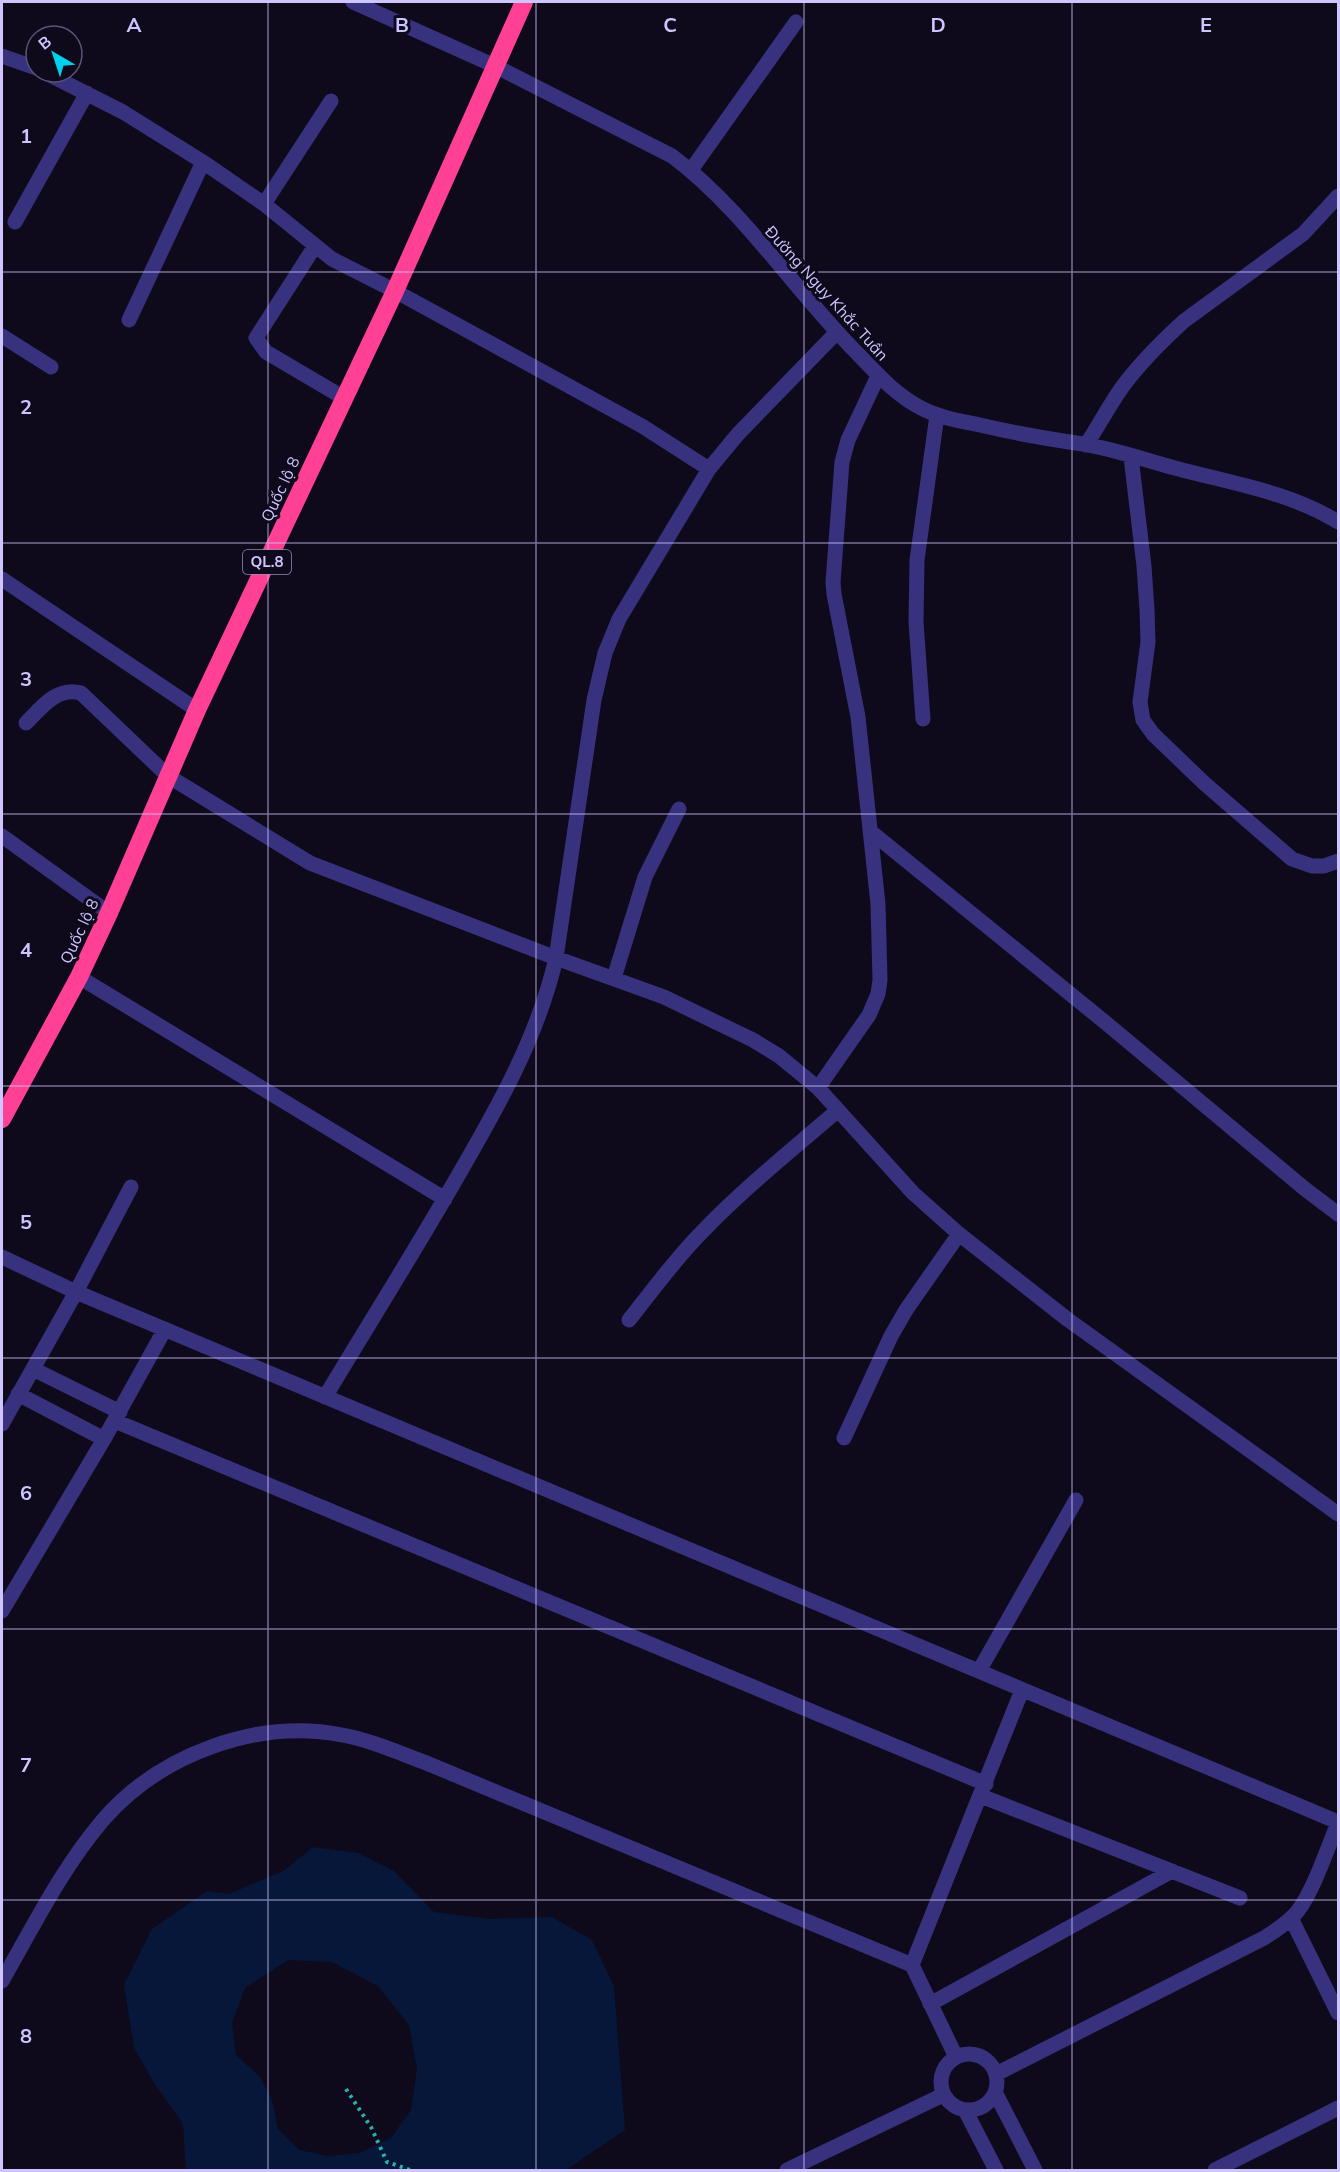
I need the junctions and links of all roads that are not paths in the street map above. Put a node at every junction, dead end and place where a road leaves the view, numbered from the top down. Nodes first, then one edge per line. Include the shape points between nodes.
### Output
1 (353, 2) edge
2 (525, 2) edge
3 (796, 22) dead end
4 (2, 56) edge
5 (24, 64) edge
6 (495, 66) junction
7 (69, 84) edge
8 (87, 93) junction
9 (331, 101) dead end
10 (203, 162) junction
11 (691, 170) junction
12 (1337, 202) edge
13 (264, 204) junction
14 (15, 222) dead end
15 (315, 246) junction
16 (395, 291) junction
17 (129, 320) dead end
18 (836, 333) junction
19 (2, 336) edge
20 (51, 367) dead end
21 (878, 376) junction
22 (344, 398) junction
23 (936, 415) junction
24 (1086, 445) junction
25 (1131, 457) junction
26 (709, 469) junction
27 (1338, 522) edge
28 (2, 579) edge
29 (197, 710) junction
30 (923, 718) dead end
31 (26, 723) dead end
32 (168, 776) junction
33 (679, 809) dead end
34 (870, 831) junction
35 (2, 836) edge
36 (1338, 861) edge
37 (109, 913) junction
38 (556, 958) junction
39 (79, 977) junction
40 (614, 978) junction
41 (818, 1088) junction
42 (838, 1110) junction
43 (2, 1119) edge
44 (131, 1187) dead end
45 (445, 1199) junction
46 (1338, 1214) edge
47 (959, 1234) junction
48 (2, 1257) edge
49 (76, 1292) junction
50 (629, 1320) dead end
51 (165, 1329) junction
52 (33, 1369) junction
53 (18, 1395) junction
54 (324, 1396) junction
55 (117, 1417) junction
56 (2, 1424) edge
57 (844, 1438) dead end
58 (104, 1439) junction
59 (1076, 1500) dead end
60 (1338, 1514) edge
61 (2, 1611) edge
62 (979, 1671) junction
63 (1022, 1690) junction
64 (983, 1790) junction
65 (1338, 1823) edge
66 (1172, 1871) junction
67 (1240, 1898) dead end
68 (1291, 1918) junction
69 (912, 1965) junction
70 (2, 1982) edge
71 (930, 2004) junction
72 (1338, 2013) edge
73 (956, 2057) junction
74 (996, 2074) junction
75 (996, 2094) junction
76 (943, 2095) junction
77 (1338, 2108) edge
78 (965, 2110) junction
79 (787, 2170) edge
80 (996, 2170) edge
81 (1035, 2170) edge
82 (1215, 2170) edge

1 - 6 street, Đường Ngụy Khắc Tuần
2 - 6 highway, Quốc lộ 8 / QL.8
3 - 11 street
4 - 5 street
6 - 11 street, Đường Ngụy Khắc Tuần via 648,143
6 - 16 highway, Quốc lộ 8 / QL.8
7 - 8 street
8 - 10 street
8 - 14 street
9 - 13 street
10 - 13 street
10 - 17 street
11 - 18 street, Đường Ngụy Khắc Tuần
12 - 24 street via 1303,234 1184,321 1146,357
13 - 15 street
15 - 16 street via 340,264
15 - 22 street via 256,338 266,352
16 - 22 highway, Quốc lộ 8 / QL.8
16 - 26 street via 642,426
18 - 21 street, Đường Ngụy Khắc Tuần
18 - 26 street
19 - 20 street
21 - 23 street, Đường Ngụy Khắc Tuần via 912,403
21 - 34 street via 854,425 842,462 833,582 858,717
22 - 29 highway, Quốc lộ 8 / QL.8
23 - 24 street, Đường Ngụy Khắc Tuần
23 - 30 street via 917,560 916,622
24 - 25 street, Đường Ngụy Khắc Tuần
25 - 27 street, Đường Ngụy Khắc Tuần via 1295,500
25 - 36 street via 1147,609 1148,642 1140,702 1143,720 1204,783 1292,859 1312,866
26 - 38 street via 633,593 605,652 592,711
28 - 29 street
29 - 32 highway, Quốc lộ 8 / QL.8
31 - 32 street via 58,694 81,693
32 - 37 highway, Quốc lộ 8 / QL.8
32 - 38 street via 310,863
33 - 40 street via 645,877
34 - 41 street via 879,904 878,994 869,1015
34 - 46 street
35 - 37 street
37 - 39 highway, Quốc lộ 8 / QL.8
38 - 40 street
38 - 45 street via 529,1043
39 - 43 highway, Quốc lộ 8 / QL.8
39 - 45 street
40 - 41 street via 664,997 753,1040
41 - 42 street
42 - 47 street via 913,1193
42 - 50 street via 702,1231
44 - 49 street
45 - 54 street
47 - 57 street via 891,1336
47 - 60 street via 1067,1319
48 - 49 street
49 - 51 street
49 - 52 street
51 - 54 street
51 - 55 street
52 - 53 street
52 - 55 street
53 - 56 street
53 - 58 street
54 - 62 street
55 - 58 street
55 - 64 street
58 - 61 street
59 - 62 street
62 - 63 street
63 - 64 street
63 - 65 street
64 - 66 street
64 - 69 street
65 - 68 street via 1305,1900
66 - 67 street
66 - 71 street
68 - 72 street
68 - 74 street via 1264,1938
69 - 70 street via 424,1762 369,1742 304,1731 274,1732 230,1741 194,1754 144,1783 119,1803 72,1862
69 - 71 street
71 - 73 street
73 - 74 street via 982,2057
73 - 76 street via 941,2078
74 - 75 street
75 - 78 street via 982,2108
75 - 81 street
76 - 78 street via 956,2108
76 - 79 street
77 - 82 street
78 - 80 street

